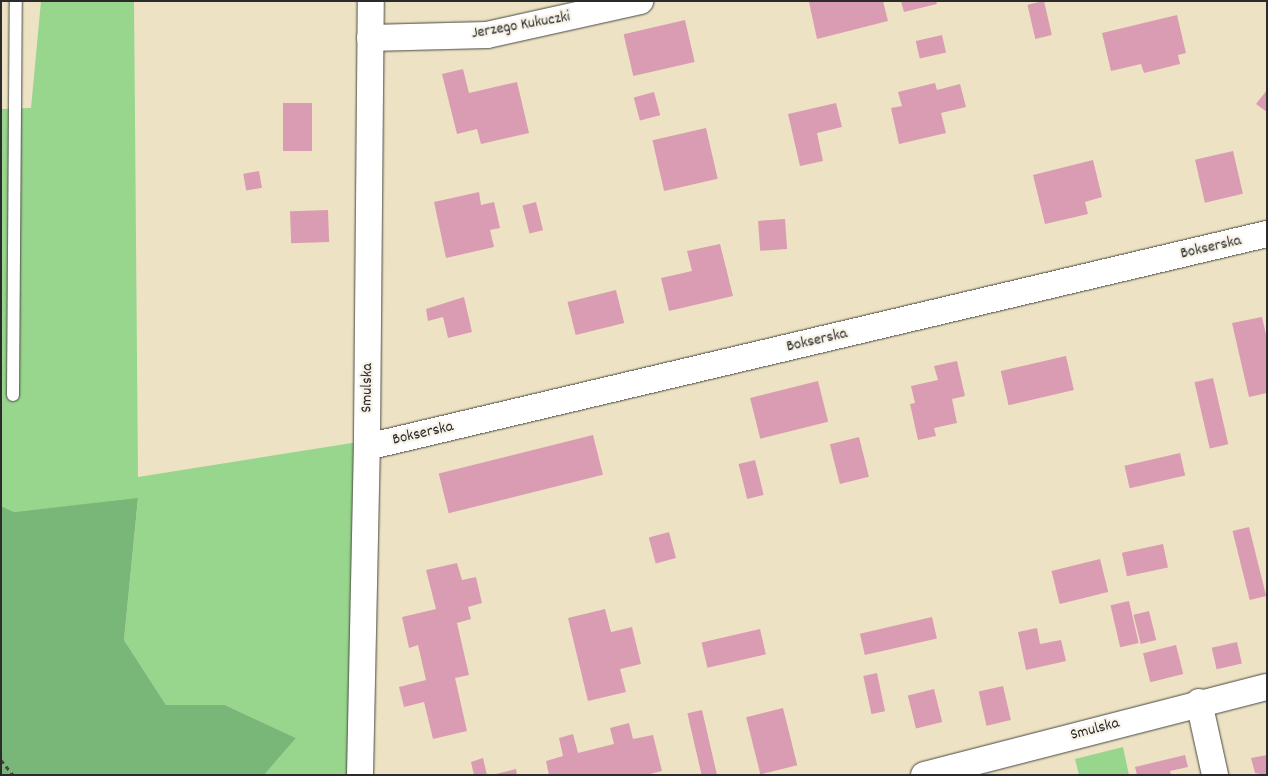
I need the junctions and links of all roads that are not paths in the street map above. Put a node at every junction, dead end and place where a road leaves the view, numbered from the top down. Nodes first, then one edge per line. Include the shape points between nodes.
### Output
1 (16, 1) edge
2 (371, 1) edge
3 (640, 1) edge
4 (370, 38) junction
5 (1267, 234) edge
6 (13, 396) dead end
7 (367, 447) junction
8 (1267, 687) edge
9 (1199, 702) junction
10 (992, 767) edge
11 (360, 775) edge
12 (924, 775) edge
13 (1215, 775) edge

1 - 6 lane
2 - 4 street, Smulska
3 - 4 street, Jerzego Kukuczki via 488,35
4 - 7 street, Smulska
5 - 7 street, Bokserska
7 - 11 street, Smulska
8 - 9 street, Smulska
9 - 10 street, Smulska
9 - 13 street
10 - 12 street, Smulska

